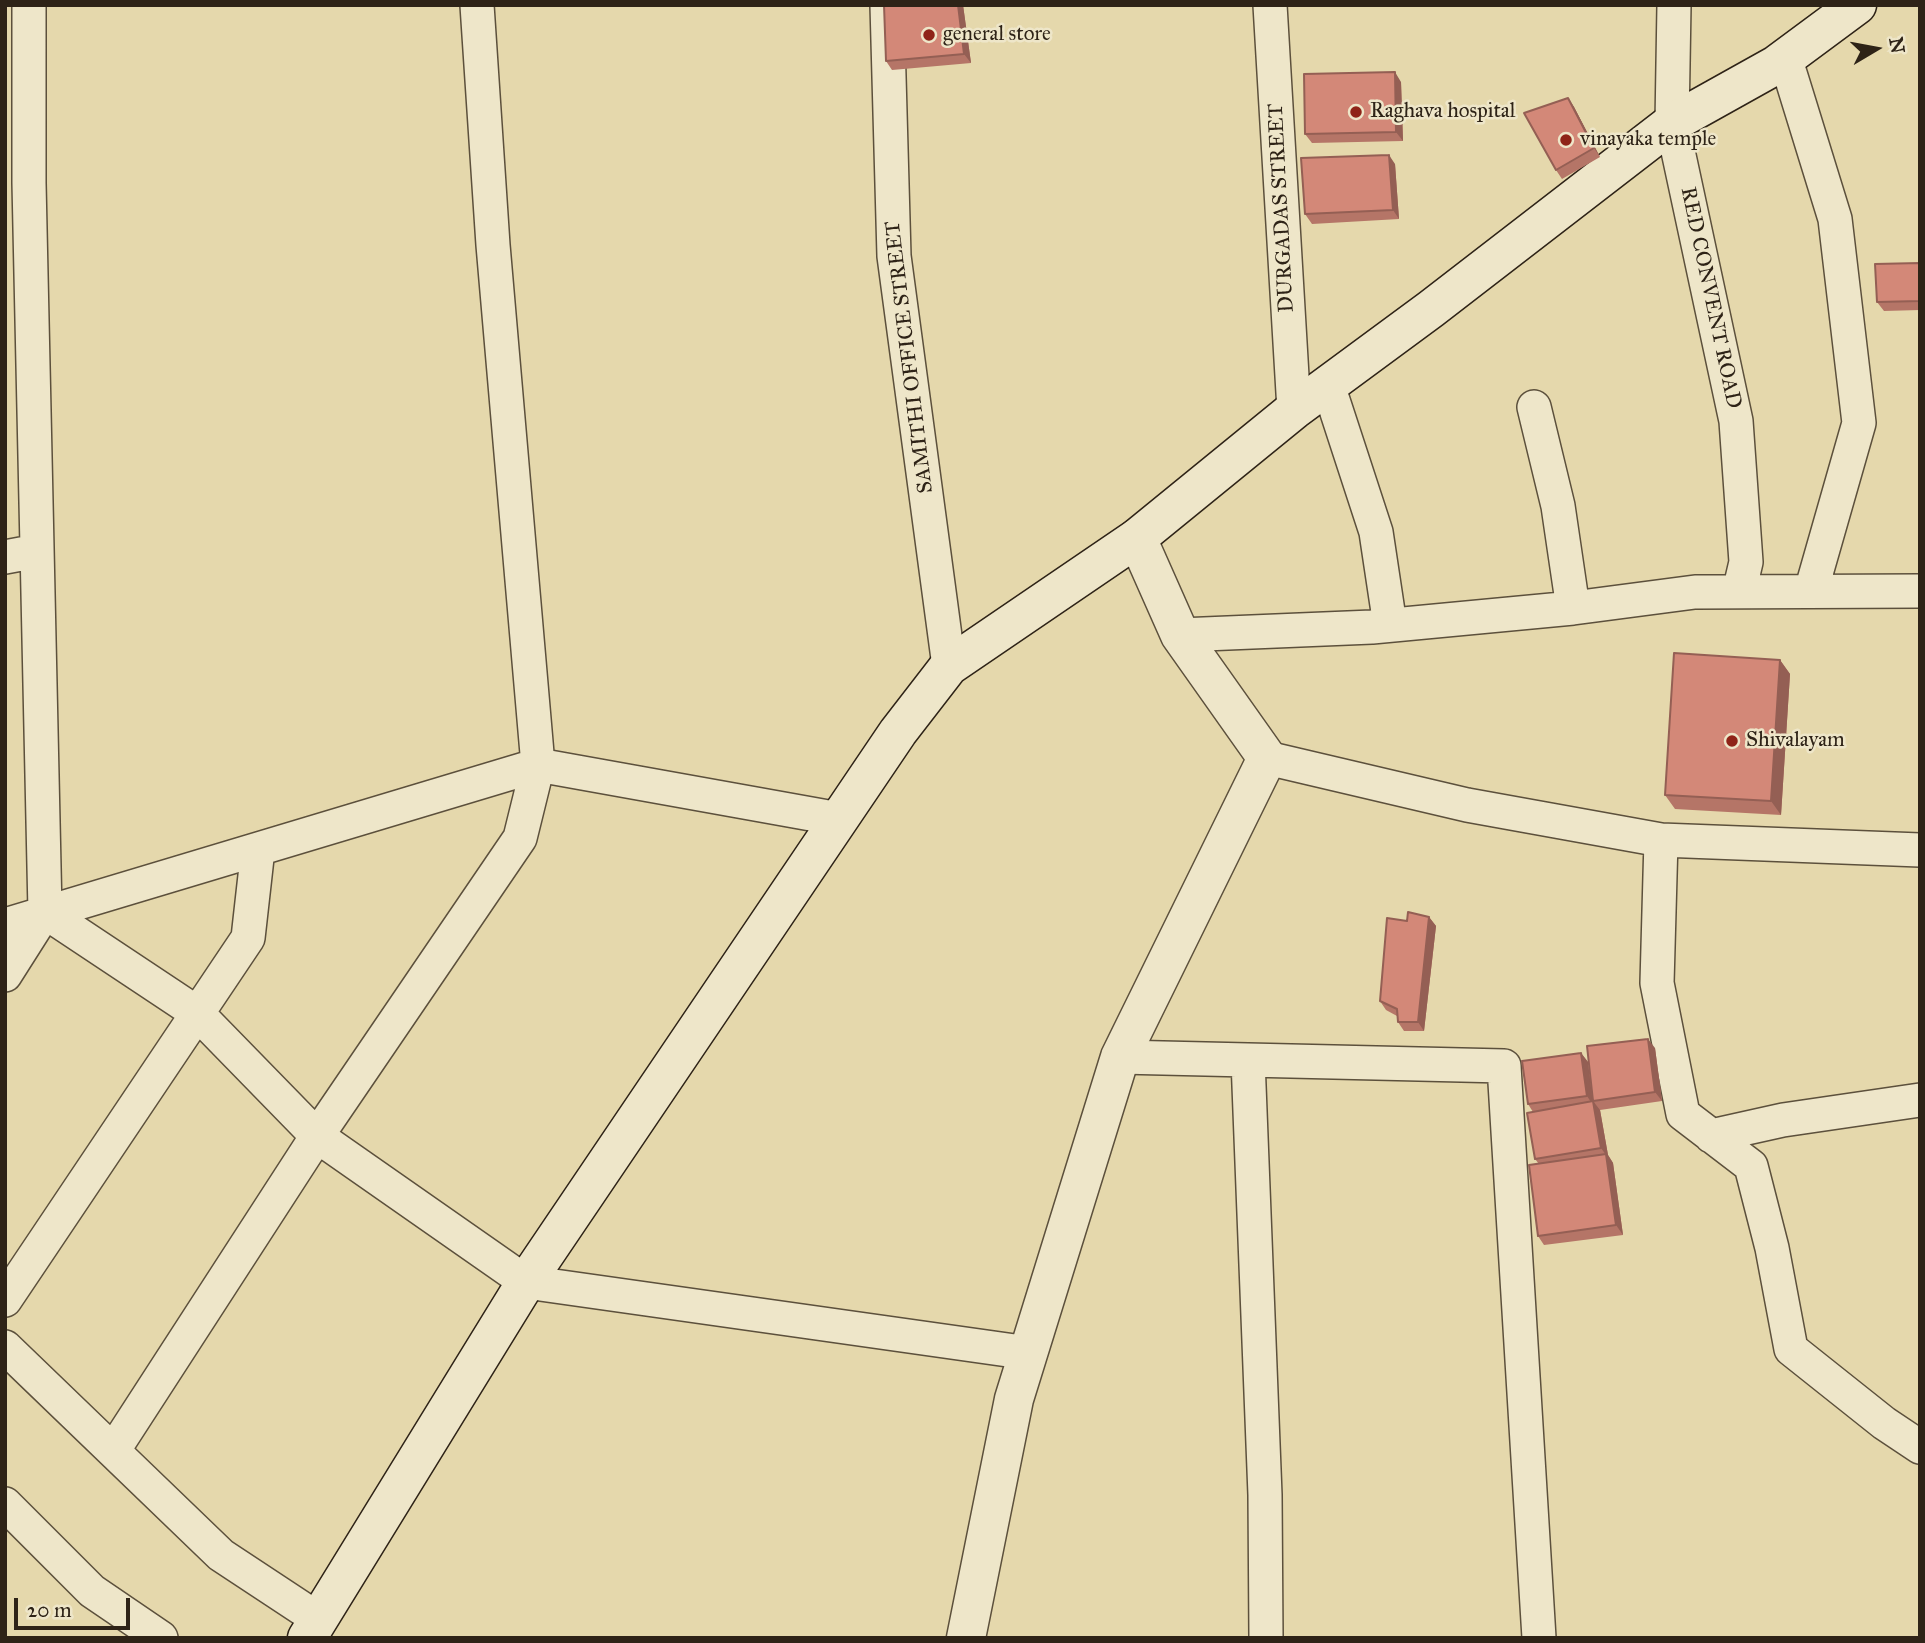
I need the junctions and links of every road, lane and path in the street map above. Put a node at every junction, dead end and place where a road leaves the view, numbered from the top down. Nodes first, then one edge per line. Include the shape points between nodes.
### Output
1 (29, 5) edge
2 (477, 5) edge
3 (887, 5) edge
4 (1270, 5) edge
5 (1674, 5) edge
6 (1857, 5) edge
7 (17, 48) edge
8 (1785, 57) junction
9 (1672, 123) junction
10 (1328, 385) junction
11 (1534, 407) dead end
12 (1294, 410) junction
13 (1137, 538) junction
14 (37, 551) junction
15 (5, 557) edge
16 (1811, 591) junction
17 (1920, 591) edge
18 (1739, 592) junction
19 (1573, 608) junction
20 (1390, 625) junction
21 (1180, 635) junction
22 (949, 666) junction
23 (1266, 758) junction
24 (538, 765) junction
25 (839, 819) junction
26 (1661, 840) junction
27 (258, 849) junction
28 (1920, 850) edge
29 (45, 912) junction
30 (5, 925) edge
31 (5, 975) edge
32 (197, 1013) junction
33 (1120, 1057) junction
34 (1248, 1060) junction
35 (1920, 1100) edge
36 (317, 1136) junction
37 (1711, 1136) junction
38 (526, 1282) junction
39 (5, 1300) edge
40 (5, 1348) edge
41 (1028, 1353) junction
42 (1920, 1447) edge
43 (113, 1451) junction
44 (5, 1504) edge
45 (313, 1628) edge
46 (162, 1638) edge
47 (966, 1638) edge
48 (1266, 1638) edge
49 (1539, 1638) edge

1 - 7 street
2 - 24 street
3 - 22 street, SAMITHI OFFICE STREET via 894,256
4 - 12 street, DURGADAS STREET
5 - 9 street, RED CONVENT ROAD
6 - 8 main road
7 - 14 street
8 - 9 main road
8 - 16 street via 1835,219 1860,423
9 - 10 main road
9 - 18 street, RED CONVENT ROAD via 1736,421 1746,562
10 - 12 main road
10 - 20 street via 1376,532
11 - 19 street via 1558,506
12 - 13 main road
13 - 21 main road
13 - 22 main road
14 - 15 street
14 - 29 street
16 - 17 street
16 - 18 street
18 - 19 street via 1695,592
19 - 20 street
20 - 21 street
21 - 23 main road
22 - 25 main road
23 - 26 street via 1467,805
23 - 33 main road
24 - 25 street
24 - 27 street
24 - 36 street via 520,838
25 - 38 main road
26 - 28 street
26 - 37 street via 1657,982 1683,1114
27 - 29 street
27 - 32 street via 248,938
29 - 30 street
29 - 31 street
29 - 32 street
32 - 36 street
32 - 39 street
33 - 34 street
33 - 41 main road
34 - 48 street
34 - 49 street via 1504,1066
35 - 37 street via 1783,1120
36 - 38 street
36 - 43 street
37 - 42 street via 1751,1166 1791,1349
38 - 41 street
38 - 45 main road
40 - 43 street
41 - 47 main road via 1014,1399
43 - 45 street via 221,1555
44 - 46 street via 92,1591

